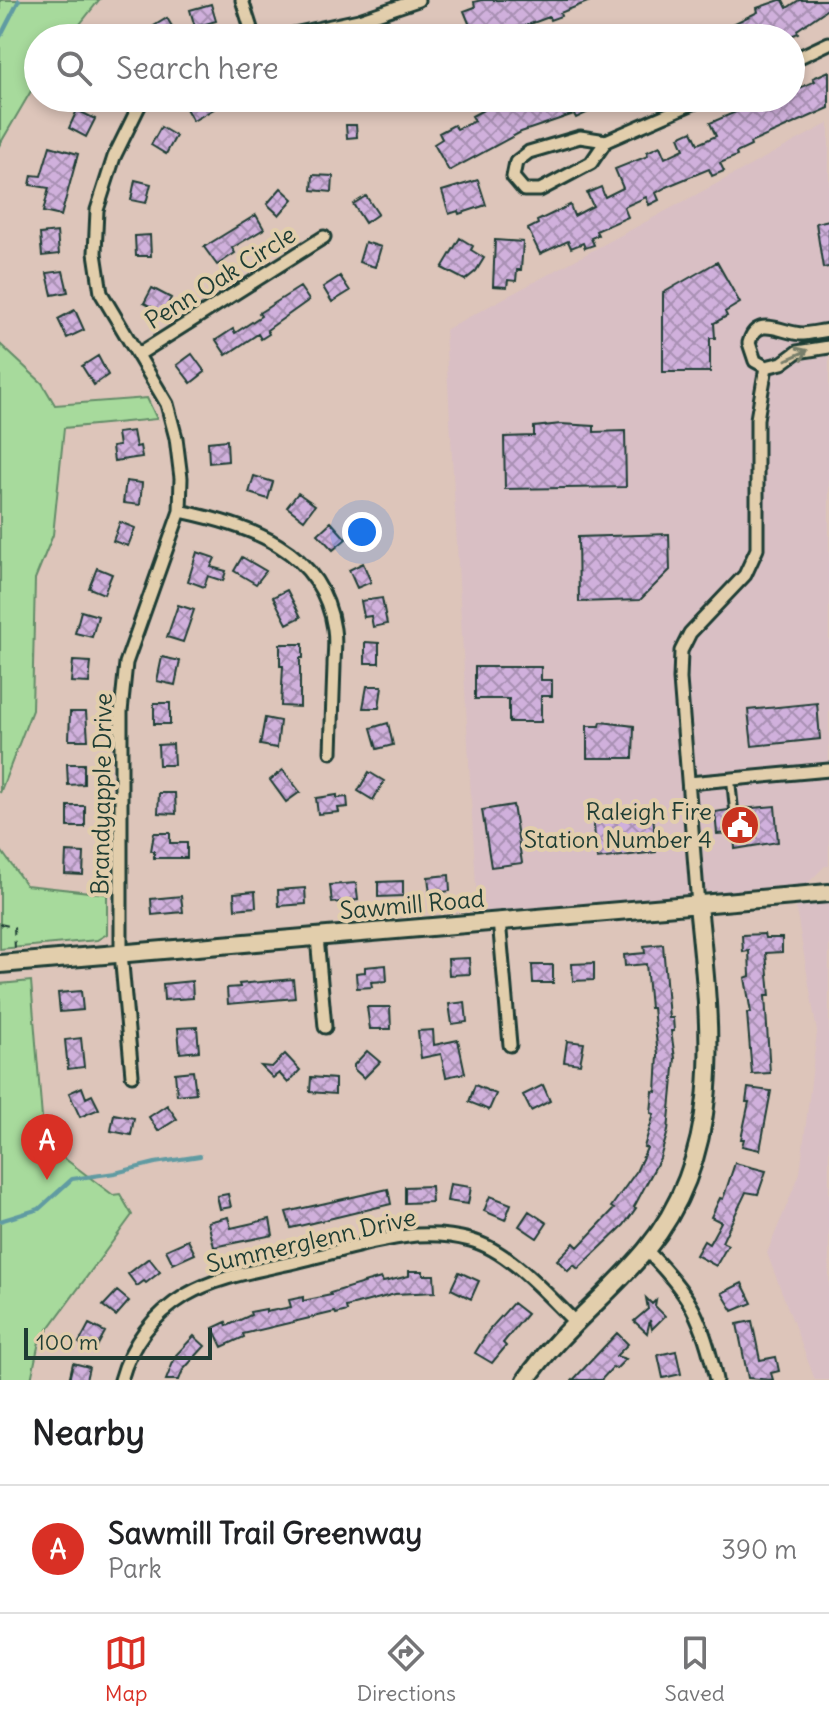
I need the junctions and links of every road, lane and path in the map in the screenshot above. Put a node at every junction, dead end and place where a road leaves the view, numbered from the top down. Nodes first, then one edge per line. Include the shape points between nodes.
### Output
1 (242, 0) edge
2 (418, 0) edge
3 (250, 24) edge
4 (340, 24) edge
5 (829, 43) edge
6 (805, 54) edge
7 (136, 112) edge
8 (673, 112) edge
9 (606, 141) junction
10 (324, 237) dead end
11 (829, 330) edge
12 (829, 347) edge
13 (139, 354) junction
14 (766, 367) junction
15 (180, 511) junction
16 (331, 752) dead end
17 (829, 770) edge
18 (731, 780) junction
19 (689, 783) junction
20 (734, 810) dead end
21 (829, 893) edge
22 (698, 905) junction
23 (499, 920) junction
24 (0, 924) edge
25 (317, 937) junction
26 (121, 953) junction
27 (8, 964) edge
28 (325, 1027) dead end
29 (510, 1045) dead end
30 (132, 1075) dead end
31 (646, 1250) junction
32 (575, 1322) junction
33 (121, 1380) edge
34 (526, 1380) edge
35 (716, 1380) edge

1 - 3 street
2 - 4 street
5 - 6 street
7 - 13 street, Brandyapple Drive via 97,210 95,253 101,293
8 - 9 street
9 - 9 street via 580,137 529,152 516,162 513,177 524,190 540,190 591,163
10 - 13 street, Penn Oak Circle
11 - 14 street via 803,334 758,328 749,350
14 -> 12 street via 797,352
13 - 15 street, Brandyapple Drive via 167,404 176,438
14 - 19 street via 757,419 757,549 745,575 698,623 681,651
15 - 16 street via 266,536 311,572 328,603 335,631
15 - 26 street, Brandyapple Drive via 126,663 121,712
17 - 18 street
18 - 19 street
18 - 20 lane
19 - 22 street
21 - 22 street, Sawmill Road
22 - 23 street, Sawmill Road
22 - 31 street via 709,1031 706,1113 689,1174
23 - 25 street, Sawmill Road
23 - 29 street
24 - 27 path via 14,927
25 - 26 street, Sawmill Road
25 - 28 street
26 - 27 street, Sawmill Road
26 - 30 street, Brandyapple Drive
31 - 32 street
31 - 35 street via 697,1313
32 - 33 street, Summerglenn Drive via 489,1247 455,1236 410,1236 203,1286 145,1330
32 - 34 street

